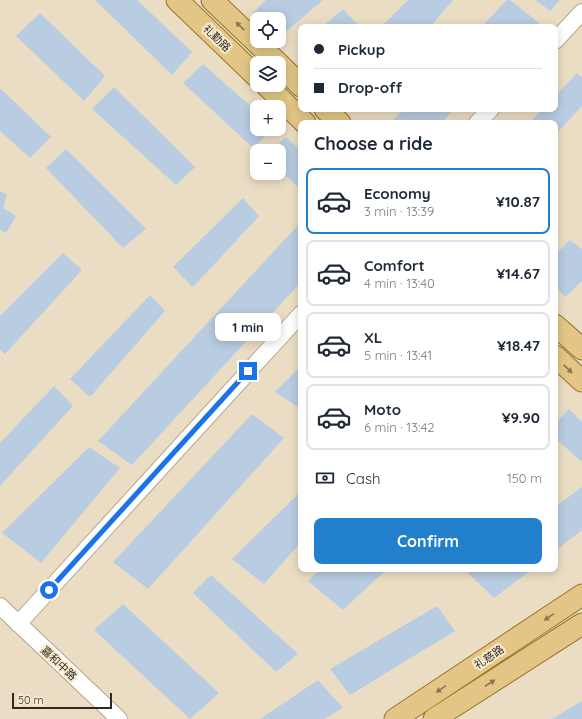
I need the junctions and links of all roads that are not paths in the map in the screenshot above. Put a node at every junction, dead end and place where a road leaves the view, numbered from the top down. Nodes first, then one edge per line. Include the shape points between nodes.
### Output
1 (177, 0) edge
2 (212, 0) edge
3 (582, 12) edge
4 (558, 38) edge
5 (270, 56) edge
6 (250, 70) edge
7 (286, 72) edge
8 (298, 83) edge
9 (273, 92) edge
10 (328, 112) edge
11 (488, 112) edge
12 (302, 120) edge
13 (337, 120) edge
14 (480, 120) edge
15 (298, 317) edge
16 (558, 328) edge
17 (582, 350) edge
18 (558, 359) edge
19 (582, 381) edge
20 (582, 596) edge
21 (0, 606) edge
22 (18, 624) junction
23 (582, 624) edge
24 (119, 719) edge
25 (395, 719) edge
26 (434, 719) edge

1 - 6 main road, 礼勤路
5 -> 2 main road
3 - 4 street
7 - 8 main road
9 - 12 main road
10 - 13 main road
11 - 14 street
15 - 22 street
16 - 17 main road
18 -> 19 main road
20 -> 25 main road, 礼慈路
21 - 22 street, 嘉和中路
22 - 24 street, 嘉和中路
26 -> 23 main road, 礼慈路

